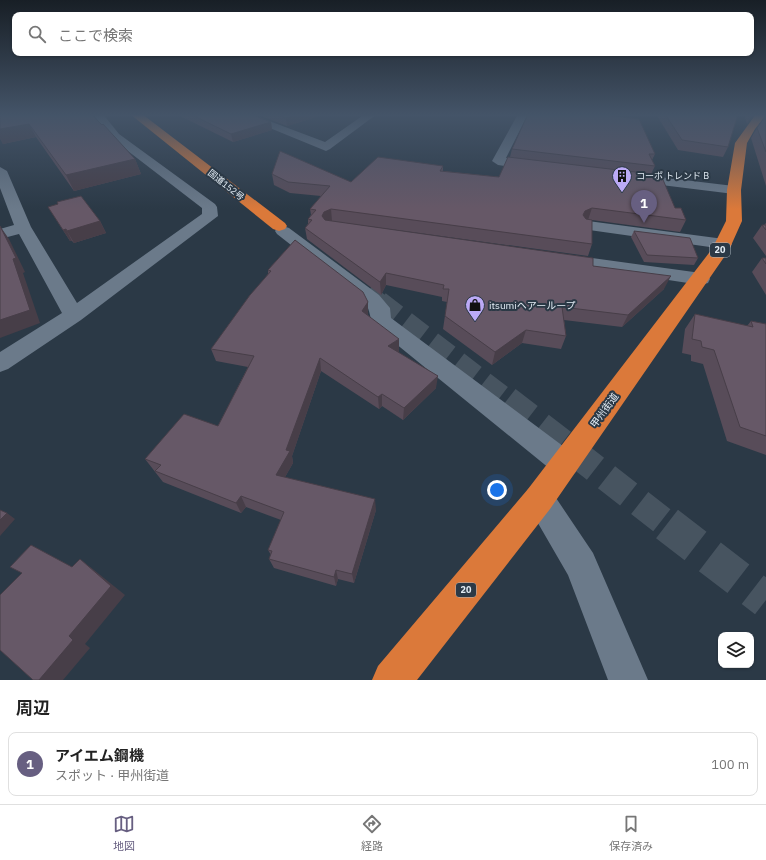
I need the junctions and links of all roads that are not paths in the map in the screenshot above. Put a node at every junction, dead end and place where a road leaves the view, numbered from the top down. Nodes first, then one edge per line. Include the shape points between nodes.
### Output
1 (128, 146) edge
2 (176, 146) edge
3 (506, 146) edge
4 (740, 146) edge
5 (545, 167) edge
6 (0, 171) edge
7 (624, 177) edge
8 (734, 190) junction
9 (588, 226) edge
10 (23, 227) junction
11 (281, 228) joint
12 (0, 234) edge
13 (724, 244) junction
14 (550, 257) edge
15 (701, 279) junction
16 (74, 315) junction
17 (0, 363) edge
18 (565, 464) junction
19 (539, 499) junction
20 (392, 680) edge
21 (628, 680) edge

1 - 16 street via 210,207 210,216
2 - 11 highway, 国道152号
3 - 5 street via 498,162
4 - 8 highway, 甲州街道 / 20
6 - 10 street
7 - 8 street
8 - 13 highway, 甲州街道 / 20 via 734,221
9 - 13 street
10 - 12 street
10 - 16 street
11 - 18 street via 372,299 380,308 381,321
13 - 15 highway, 甲州街道 / 20
14 - 15 street
15 - 18 highway, 甲州街道 / 20
16 - 17 street
18 - 19 highway, 甲州街道 / 20
19 - 20 highway, 甲州街道 / 20
19 - 21 street via 581,565

